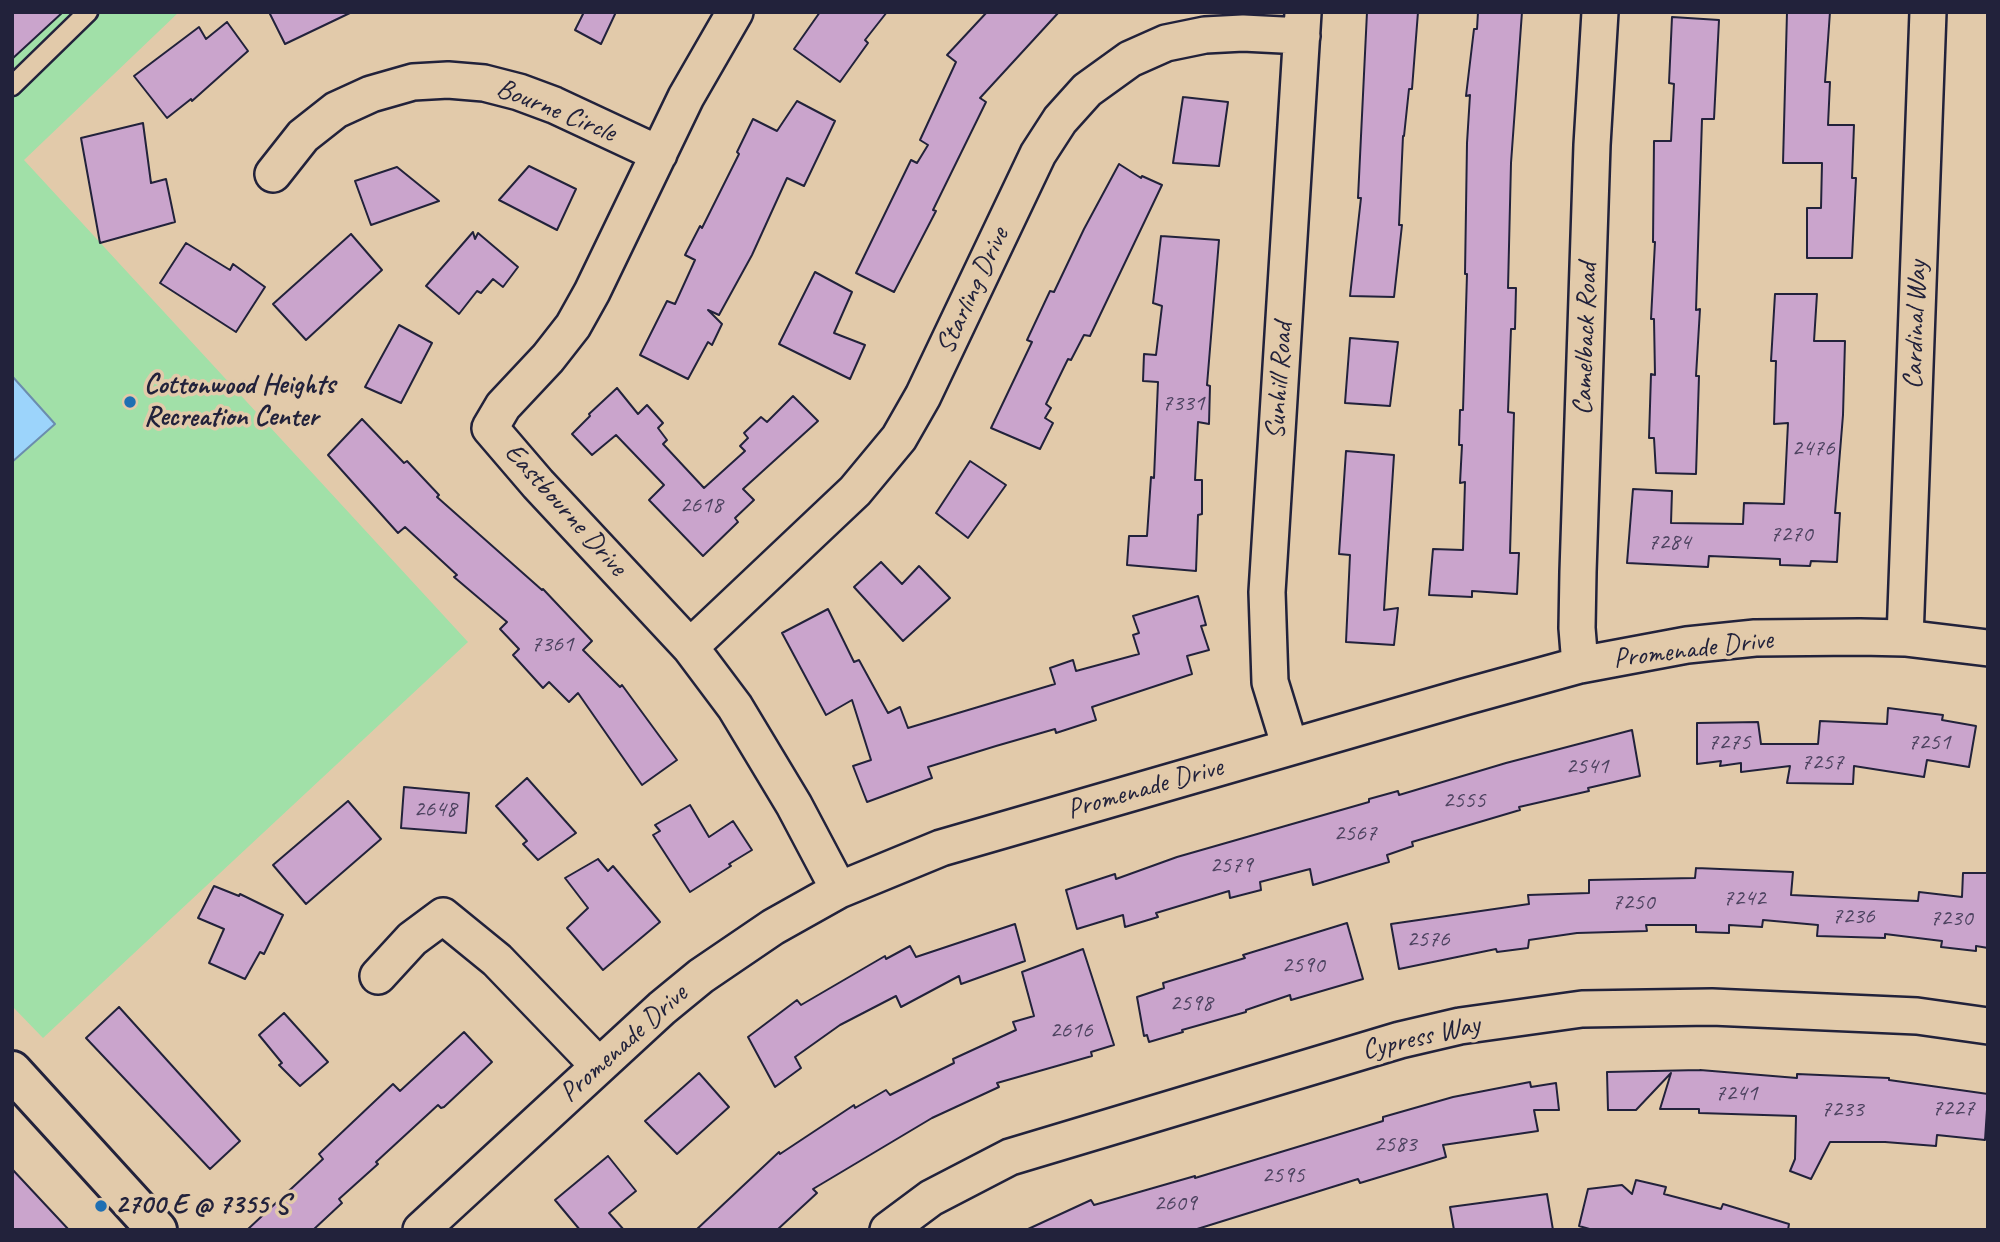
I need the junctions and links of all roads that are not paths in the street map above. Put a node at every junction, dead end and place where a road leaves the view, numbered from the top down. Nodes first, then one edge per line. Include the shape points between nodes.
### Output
1 (88, 12) edge
2 (735, 12) edge
3 (1601, 12) edge
4 (1928, 12) edge
5 (1302, 24) edge
6 (12, 86) edge
7 (659, 154) junction
8 (273, 174) dead end
9 (1905, 639) junction
10 (690, 647) junction
11 (1988, 648) edge
12 (1580, 665) junction
13 (1290, 747) junction
14 (839, 890) junction
15 (378, 976) dead end
16 (1988, 1026) edge
17 (599, 1066) junction
18 (12, 1071) edge
19 (157, 1230) edge
20 (421, 1230) edge
21 (888, 1230) edge

1 - 6 lane
2 - 7 street, Eastbourne Drive
3 - 12 street, Camelback Road via 1592,145 1578,572
4 - 9 street, Cardinal Way
5 - 10 street, Starling Drive via 1166,43 1130,59 1087,90 1038,154 899,438 855,491
5 - 13 street, Sunhill Road via 1267,592 1270,682
7 - 8 street, Bourne Circle via 520,92 484,83 412,82 336,110 303,136
7 - 10 street, Eastbourne Drive via 573,326 503,406 490,428
9 - 11 street, Promenade Drive
9 - 12 street, Promenade Drive via 1724,640
10 - 14 street, Eastbourne Drive via 754,735
12 - 13 street, Promenade Drive
13 - 14 street, Promenade Drive via 941,848
14 - 17 street, Promenade Drive via 701,976
15 - 17 street via 412,939 443,916 497,960
16 - 21 street, Cypress Way via 1917,1016 1712,1007 1582,1009 1460,1026 1010,1157 931,1198
17 - 20 street, Promenade Drive
18 - 19 street

